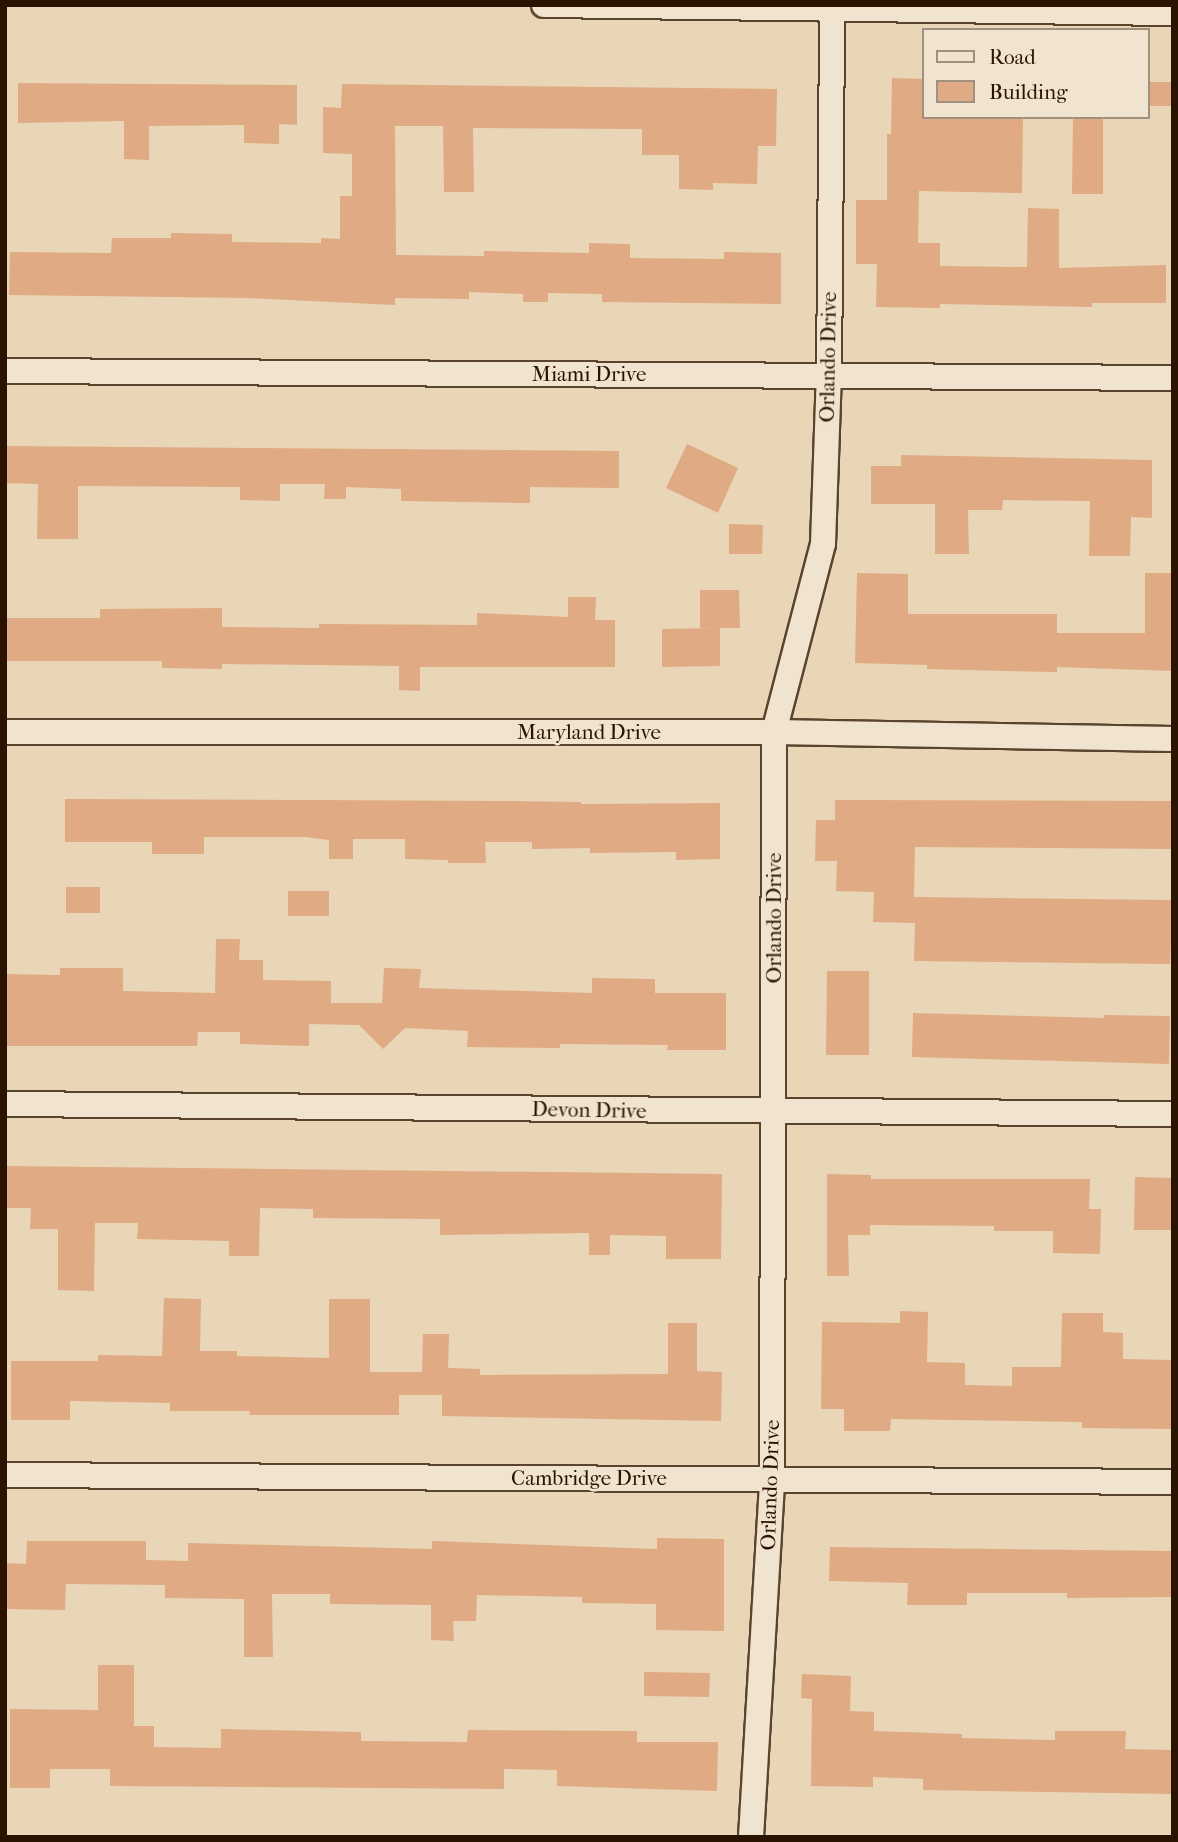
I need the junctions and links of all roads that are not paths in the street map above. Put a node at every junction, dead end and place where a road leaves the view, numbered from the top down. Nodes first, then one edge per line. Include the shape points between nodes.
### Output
1 (544, 5) edge
2 (832, 8) edge
3 (1173, 13) edge
4 (5, 371) edge
5 (829, 375) junction
6 (1173, 378) edge
7 (5, 732) edge
8 (774, 732) junction
9 (1173, 739) edge
10 (5, 1104) edge
11 (774, 1111) junction
12 (1173, 1114) edge
13 (5, 1475) edge
14 (772, 1479) junction
15 (1173, 1482) edge
16 (751, 1837) edge

1 - 2 street
2 - 3 street
2 - 5 street, Orlando Drive
4 - 5 street, Miami Drive
5 - 6 street, Miami Drive
5 - 8 street, Orlando Drive via 822,544
7 - 8 street, Maryland Drive
8 - 9 street, Maryland Drive
8 - 11 street, Orlando Drive
10 - 11 street, Devon Drive
11 - 12 street, Devon Drive
11 - 14 street, Orlando Drive
13 - 14 street, Cambridge Drive
14 - 15 street, Cambridge Drive
14 - 16 street, Orlando Drive

